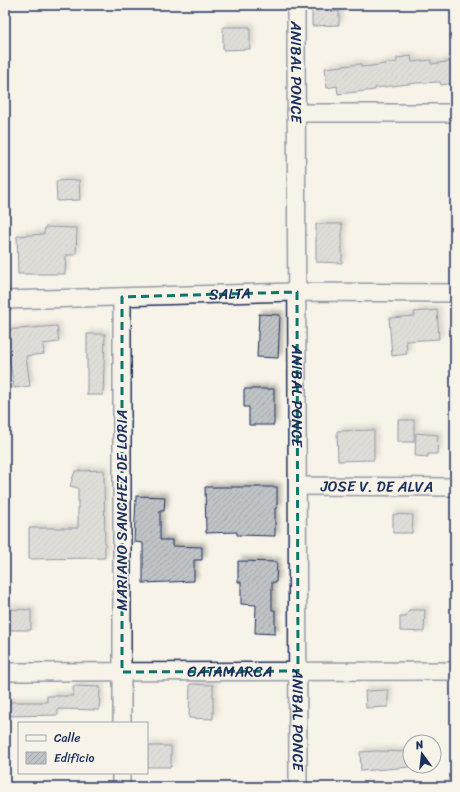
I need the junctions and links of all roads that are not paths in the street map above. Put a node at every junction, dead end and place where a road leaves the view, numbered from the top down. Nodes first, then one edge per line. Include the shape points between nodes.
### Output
1 (296, 5) edge
2 (296, 113) junction
3 (455, 113) edge
4 (297, 292) junction
5 (455, 293) edge
6 (122, 297) junction
7 (5, 300) edge
8 (298, 486) junction
9 (455, 487) edge
10 (298, 671) junction
11 (455, 671) edge
12 (5, 672) edge
13 (122, 672) junction
14 (122, 722) edge
15 (121, 774) edge
16 (121, 787) edge
17 (298, 787) edge

1 - 2 street, ANIBAL PONCE
2 - 3 street
2 - 4 street, ANIBAL PONCE
4 - 5 street, SALTA
4 - 6 street, SALTA
4 - 8 street, ANIBAL PONCE
6 - 7 street, SALTA
6 - 13 street, MARIANO SANCHEZ DE LORIA
8 - 9 street, JOSE V. DE ALVA
8 - 10 street, ANIBAL PONCE
10 - 11 street, CATAMARCA
10 - 13 street, CATAMARCA
10 - 17 street, ANIBAL PONCE
12 - 13 street, CATAMARCA
13 - 14 street, MARIANO SANCHEZ DE LORIA
15 - 16 street

